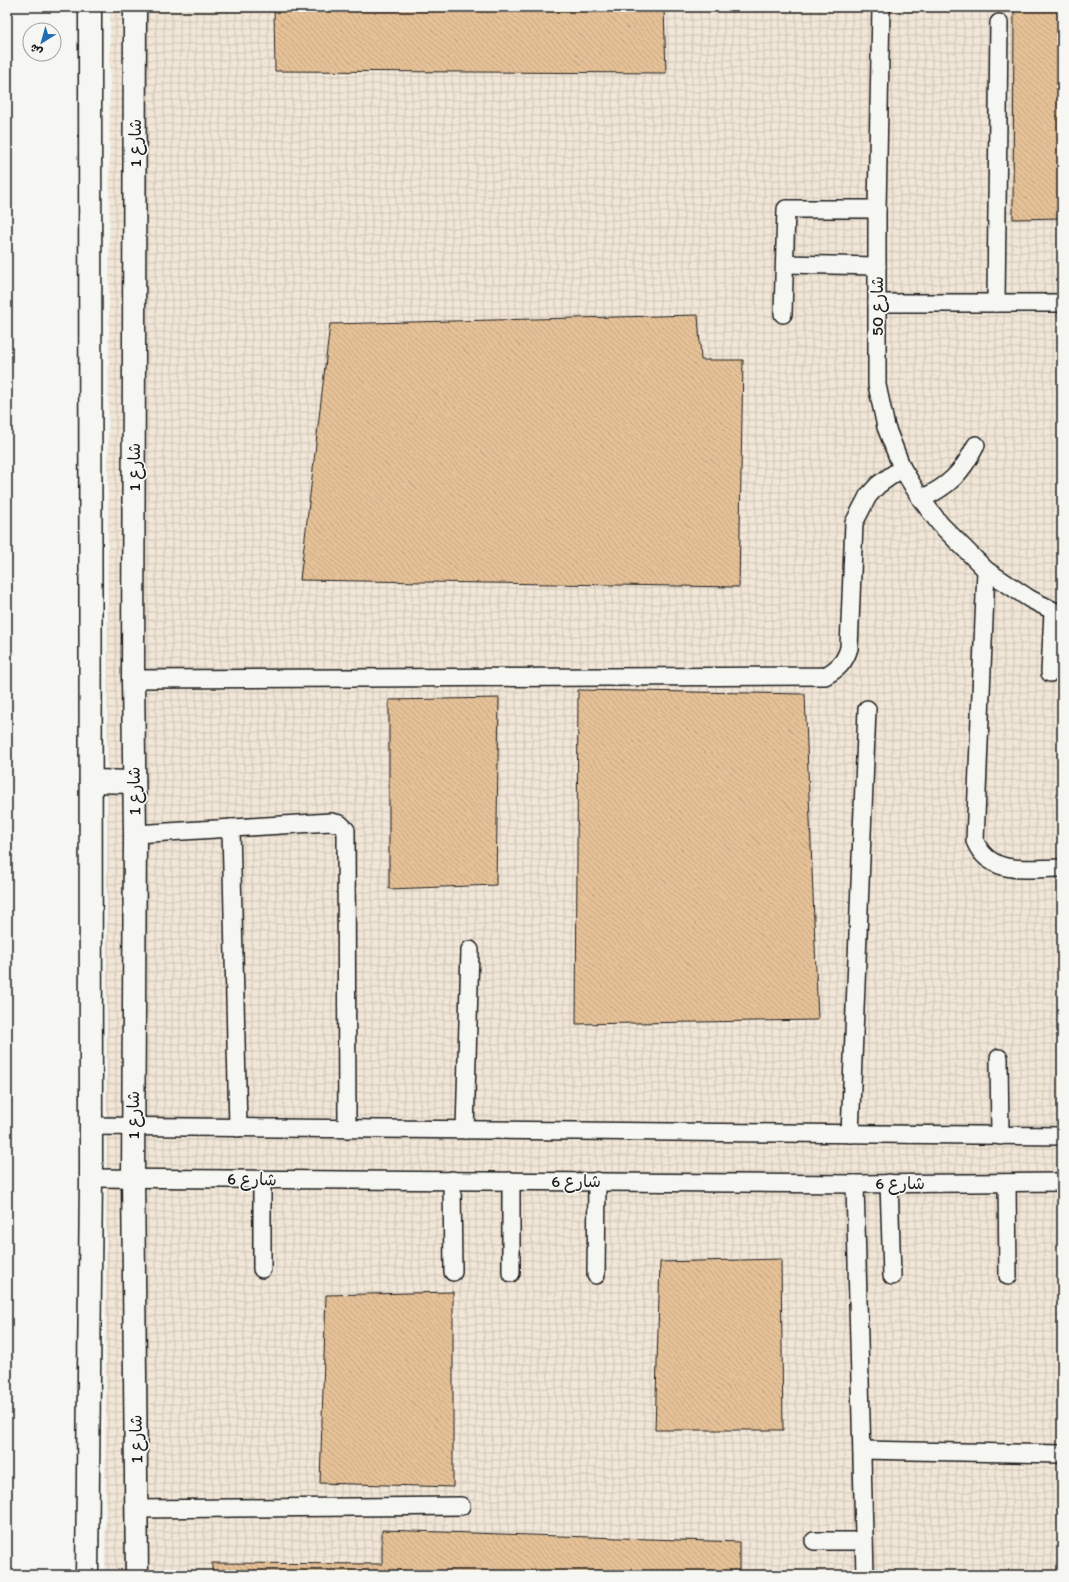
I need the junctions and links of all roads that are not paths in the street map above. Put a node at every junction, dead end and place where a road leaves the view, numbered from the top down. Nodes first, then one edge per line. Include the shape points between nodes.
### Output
1 (90, 7) edge
2 (135, 7) edge
3 (880, 7) edge
4 (999, 23) dead end
5 (877, 208) junction
6 (785, 264) junction
7 (877, 266) junction
8 (877, 303) junction
9 (996, 303) junction
10 (1062, 303) edge
11 (783, 314) dead end
12 (976, 445) dead end
13 (902, 468) junction
14 (921, 498) junction
15 (986, 570) junction
16 (1058, 614) edge
17 (1050, 673) dead end
18 (133, 679) junction
19 (867, 709) dead end
20 (91, 781) junction
21 (134, 782) junction
22 (231, 828) junction
23 (135, 834) junction
24 (1062, 868) edge
25 (470, 950) dead end
26 (999, 1058) dead end
27 (91, 1126) junction
28 (133, 1126) junction
29 (238, 1128) junction
30 (347, 1129) junction
31 (465, 1130) junction
32 (850, 1134) junction
33 (1000, 1136) junction
34 (1062, 1136) edge
35 (91, 1178) junction
36 (133, 1178) junction
37 (262, 1179) junction
38 (452, 1180) junction
39 (511, 1181) junction
40 (597, 1181) junction
41 (1062, 1182) edge
42 (1007, 1183) junction
43 (855, 1184) junction
44 (889, 1184) junction
45 (262, 1269) dead end
46 (453, 1272) dead end
47 (511, 1273) dead end
48 (596, 1275) dead end
49 (892, 1276) dead end
50 (1008, 1276) dead end
51 (862, 1450) junction
52 (1062, 1454) edge
53 (461, 1506) dead end
54 (137, 1508) junction
55 (864, 1541) junction
56 (814, 1542) dead end
57 (87, 1575) edge
58 (137, 1575) edge
59 (865, 1575) edge

1 - 20 street
2 - 18 street, شارع 1
3 - 5 lane, شارع 50
4 - 9 lane
5 - 6 lane via 786,209
5 - 7 lane, شارع 50
6 - 7 lane
6 - 11 lane
7 - 8 lane, شارع 50
8 - 9 lane
8 - 13 lane, شارع 50 via 877,385 886,427
9 - 10 lane
12 - 14 lane via 967,463 955,478 940,490
13 - 14 lane, شارع 50
13 - 18 lane via 878,485 868,496 854,523 849,648 840,665 825,676
14 - 15 lane, شارع 50 via 940,524
15 - 16 lane, شارع 50
15 - 24 lane via 975,841 985,858 1001,867
16 - 17 lane
18 - 21 street, شارع 1
19 - 32 lane
20 - 21 street
20 - 27 street
21 - 23 street, شارع 1
22 - 23 lane
22 - 29 lane
22 - 30 lane via 331,822 340,824 346,830
23 - 28 street, شارع 1
25 - 31 lane
26 - 33 lane
27 - 28 lane
27 - 35 street
28 - 29 lane
28 - 36 street, شارع 1
29 - 30 lane
30 - 31 lane
31 - 32 lane
32 - 33 lane
33 - 34 lane
35 - 36 lane, شارع 6
35 - 57 street
36 - 37 lane, شارع 6
36 - 54 street, شارع 1
37 - 38 lane, شارع 6
37 - 45 lane
38 - 39 lane, شارع 6
38 - 46 lane
39 - 40 lane, شارع 6
39 - 47 lane
40 - 43 lane, شارع 6
40 - 48 lane
41 - 42 lane, شارع 6
42 - 44 lane, شارع 6
42 - 50 lane
43 - 44 lane, شارع 6
43 - 51 lane
44 - 49 lane
51 - 52 lane
51 - 55 lane
53 - 54 lane
54 - 58 street, شارع 1
55 - 56 lane
55 - 59 lane

